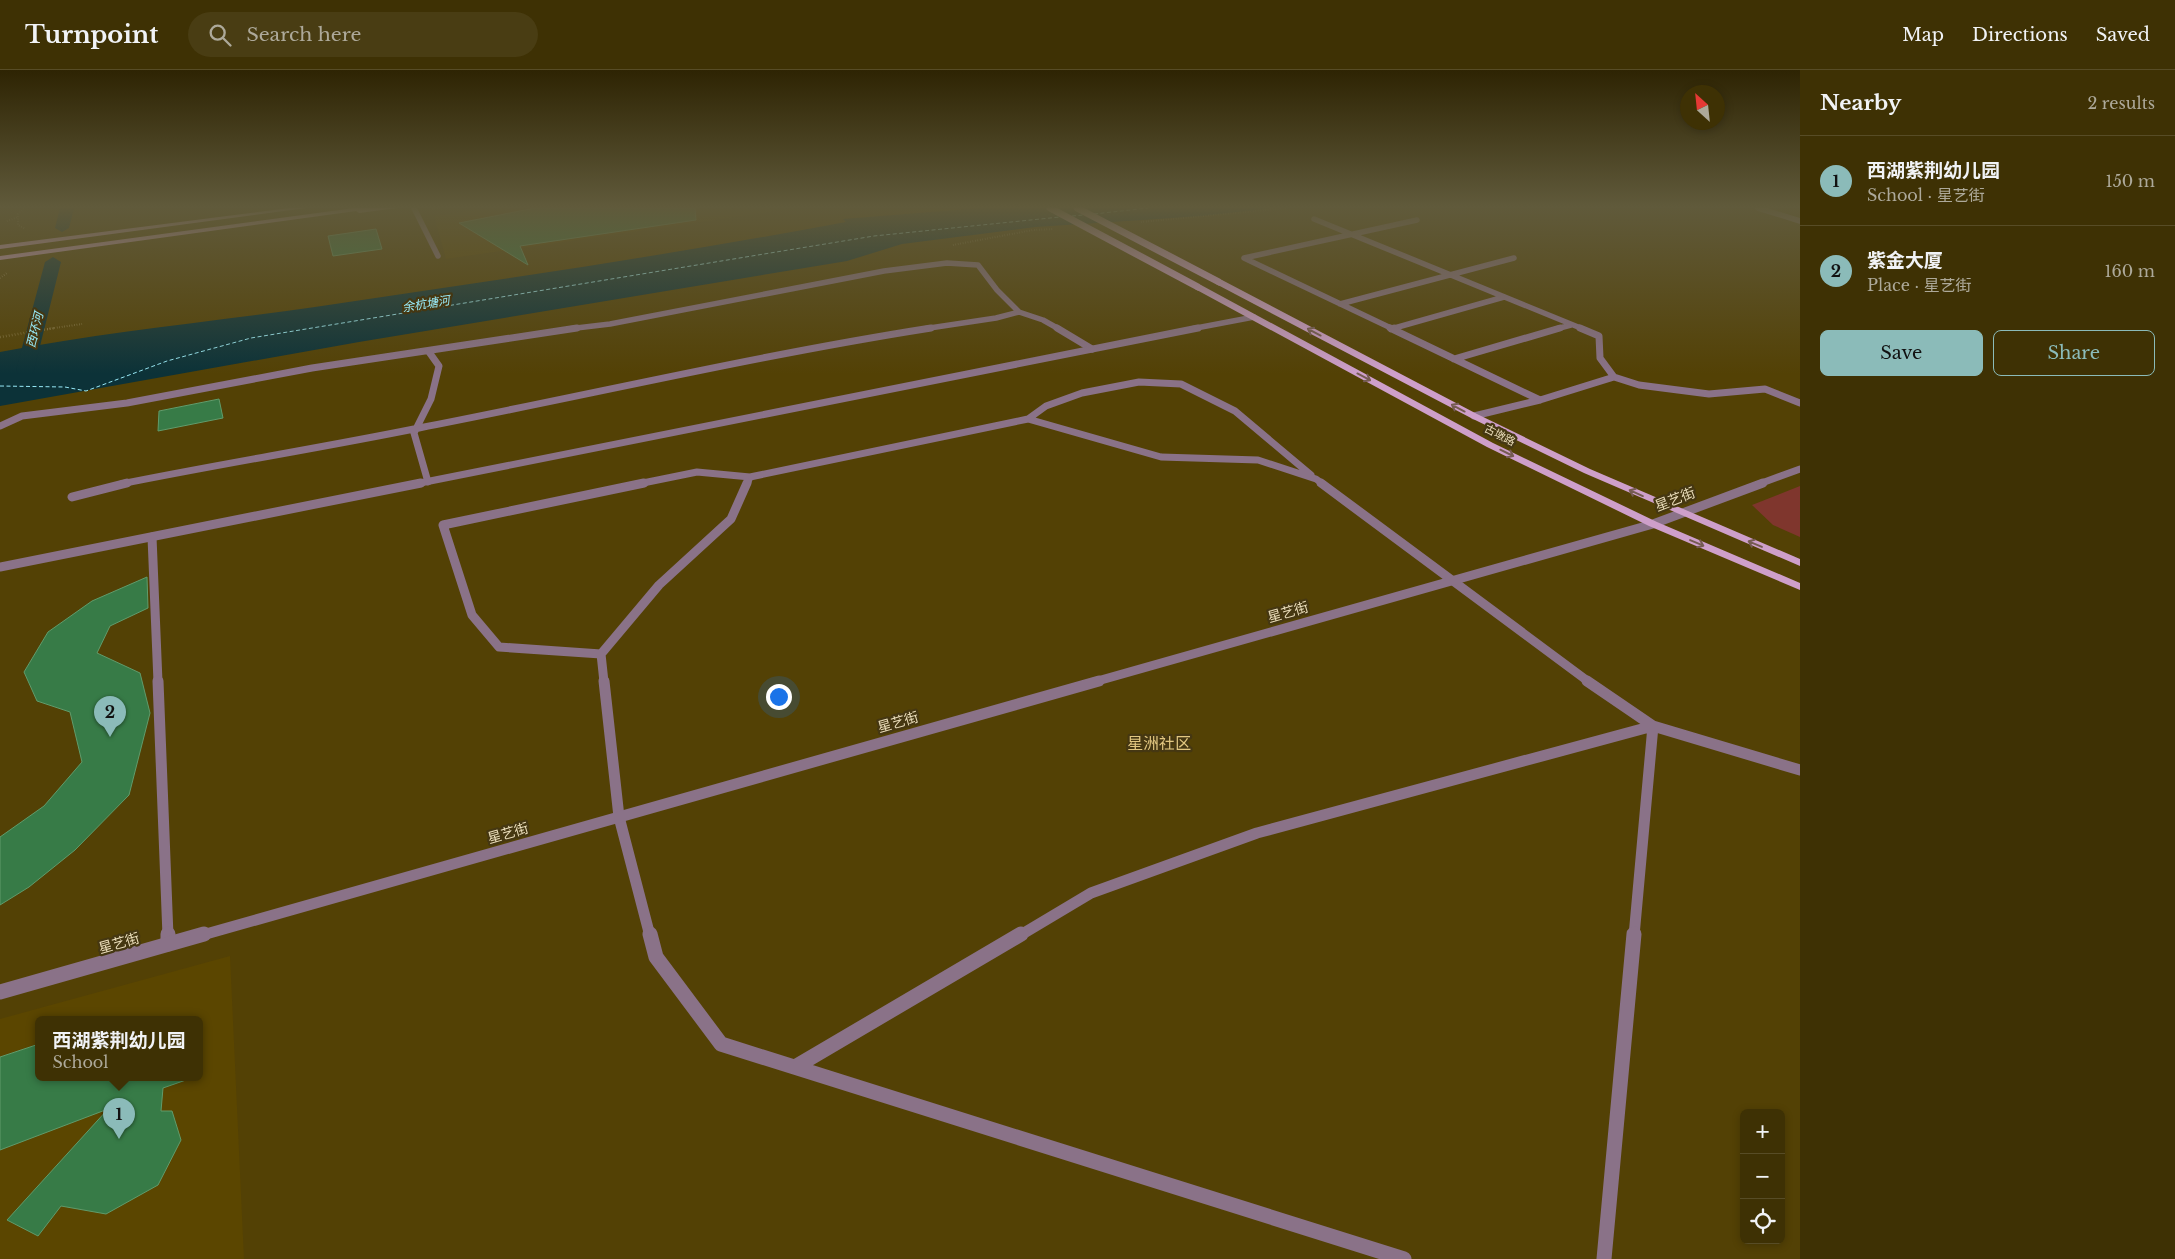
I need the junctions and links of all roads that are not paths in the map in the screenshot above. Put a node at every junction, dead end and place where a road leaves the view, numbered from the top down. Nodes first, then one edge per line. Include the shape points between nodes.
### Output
1 (942, 263) edge
2 (954, 263) edge
3 (1154, 263) edge
4 (1183, 263) edge
5 (1255, 263) edge
6 (1422, 263) edge
7 (1493, 263) edge
8 (1450, 275) junction
9 (1504, 297) junction
10 (1340, 304) junction
11 (1019, 312) junction
12 (1254, 317) junction
13 (1572, 325) junction
14 (1391, 329) junction
15 (1092, 349) junction
16 (429, 352) junction
17 (1454, 359) junction
18 (1614, 377) junction
19 (1540, 400) junction
20 (1800, 403) edge
21 (1474, 416) junction
22 (1028, 419) junction
23 (0, 426) edge
24 (416, 429) junction
25 (1800, 469) edge
26 (750, 477) junction
27 (1316, 479) junction
28 (428, 482) junction
29 (72, 497) dead end
30 (1681, 513) junction
31 (1653, 524) junction
32 (152, 537) junction
33 (1800, 563) edge
34 (0, 568) edge
35 (1451, 581) junction
36 (1800, 588) edge
37 (601, 654) junction
38 (1653, 726) junction
39 (1800, 770) edge
40 (619, 817) junction
41 (168, 944) junction
42 (0, 992) edge
43 (795, 1067) junction
44 (1404, 1259) edge
45 (1604, 1259) edge

1 - 16 street via 884,271 610,324
2 - 11 street via 978,265
3 - 12 main road, 古墩路, bridge
21 -> 4 main road, 古墩路, bridge
5 - 10 street
6 - 8 street
7 - 8 street
8 - 9 street
8 - 10 street
9 - 13 street
9 - 14 street
10 - 14 street
11 - 15 street via 1043,320
11 - 24 street via 755,360
12 - 15 street
12 -> 31 main road, 古墩路 via 1490,445
13 - 17 street
13 - 18 street via 1599,336 1600,358
14 - 17 street
15 - 28 street
16 - 23 street via 312,368 127,403 22,416
16 - 24 street via 439,366 430,399
17 - 19 street
18 - 19 street
18 - 20 street via 1639,385 1709,394 1765,389
19 - 21 street
30 -> 21 main road, 古墩路
22 - 26 street
22 - 27 street via 1161,457 1258,460
22 - 27 street via 1046,406 1082,393 1139,382 1181,384 1234,411
24 - 28 street via 414,433
24 - 29 street via 122,484
25 - 30 street, 星艺街
26 - 37 street via 731,519 658,585
26 - 37 street via 697,472 443,525 472,615 499,647
27 - 35 street
28 - 32 street
30 - 31 street, 星艺街
33 -> 30 main road, 古墩路
31 - 35 street, 星艺街
31 -> 36 main road, 古墩路
32 - 34 street
32 - 41 street
35 - 38 street
35 - 40 street, 星艺街
37 - 40 street
38 - 39 street
38 - 43 street via 1257,833 1092,893
38 - 45 street
40 - 41 street, 星艺街
40 - 43 street via 656,957 721,1044
41 - 42 street, 星艺街
43 - 44 street

